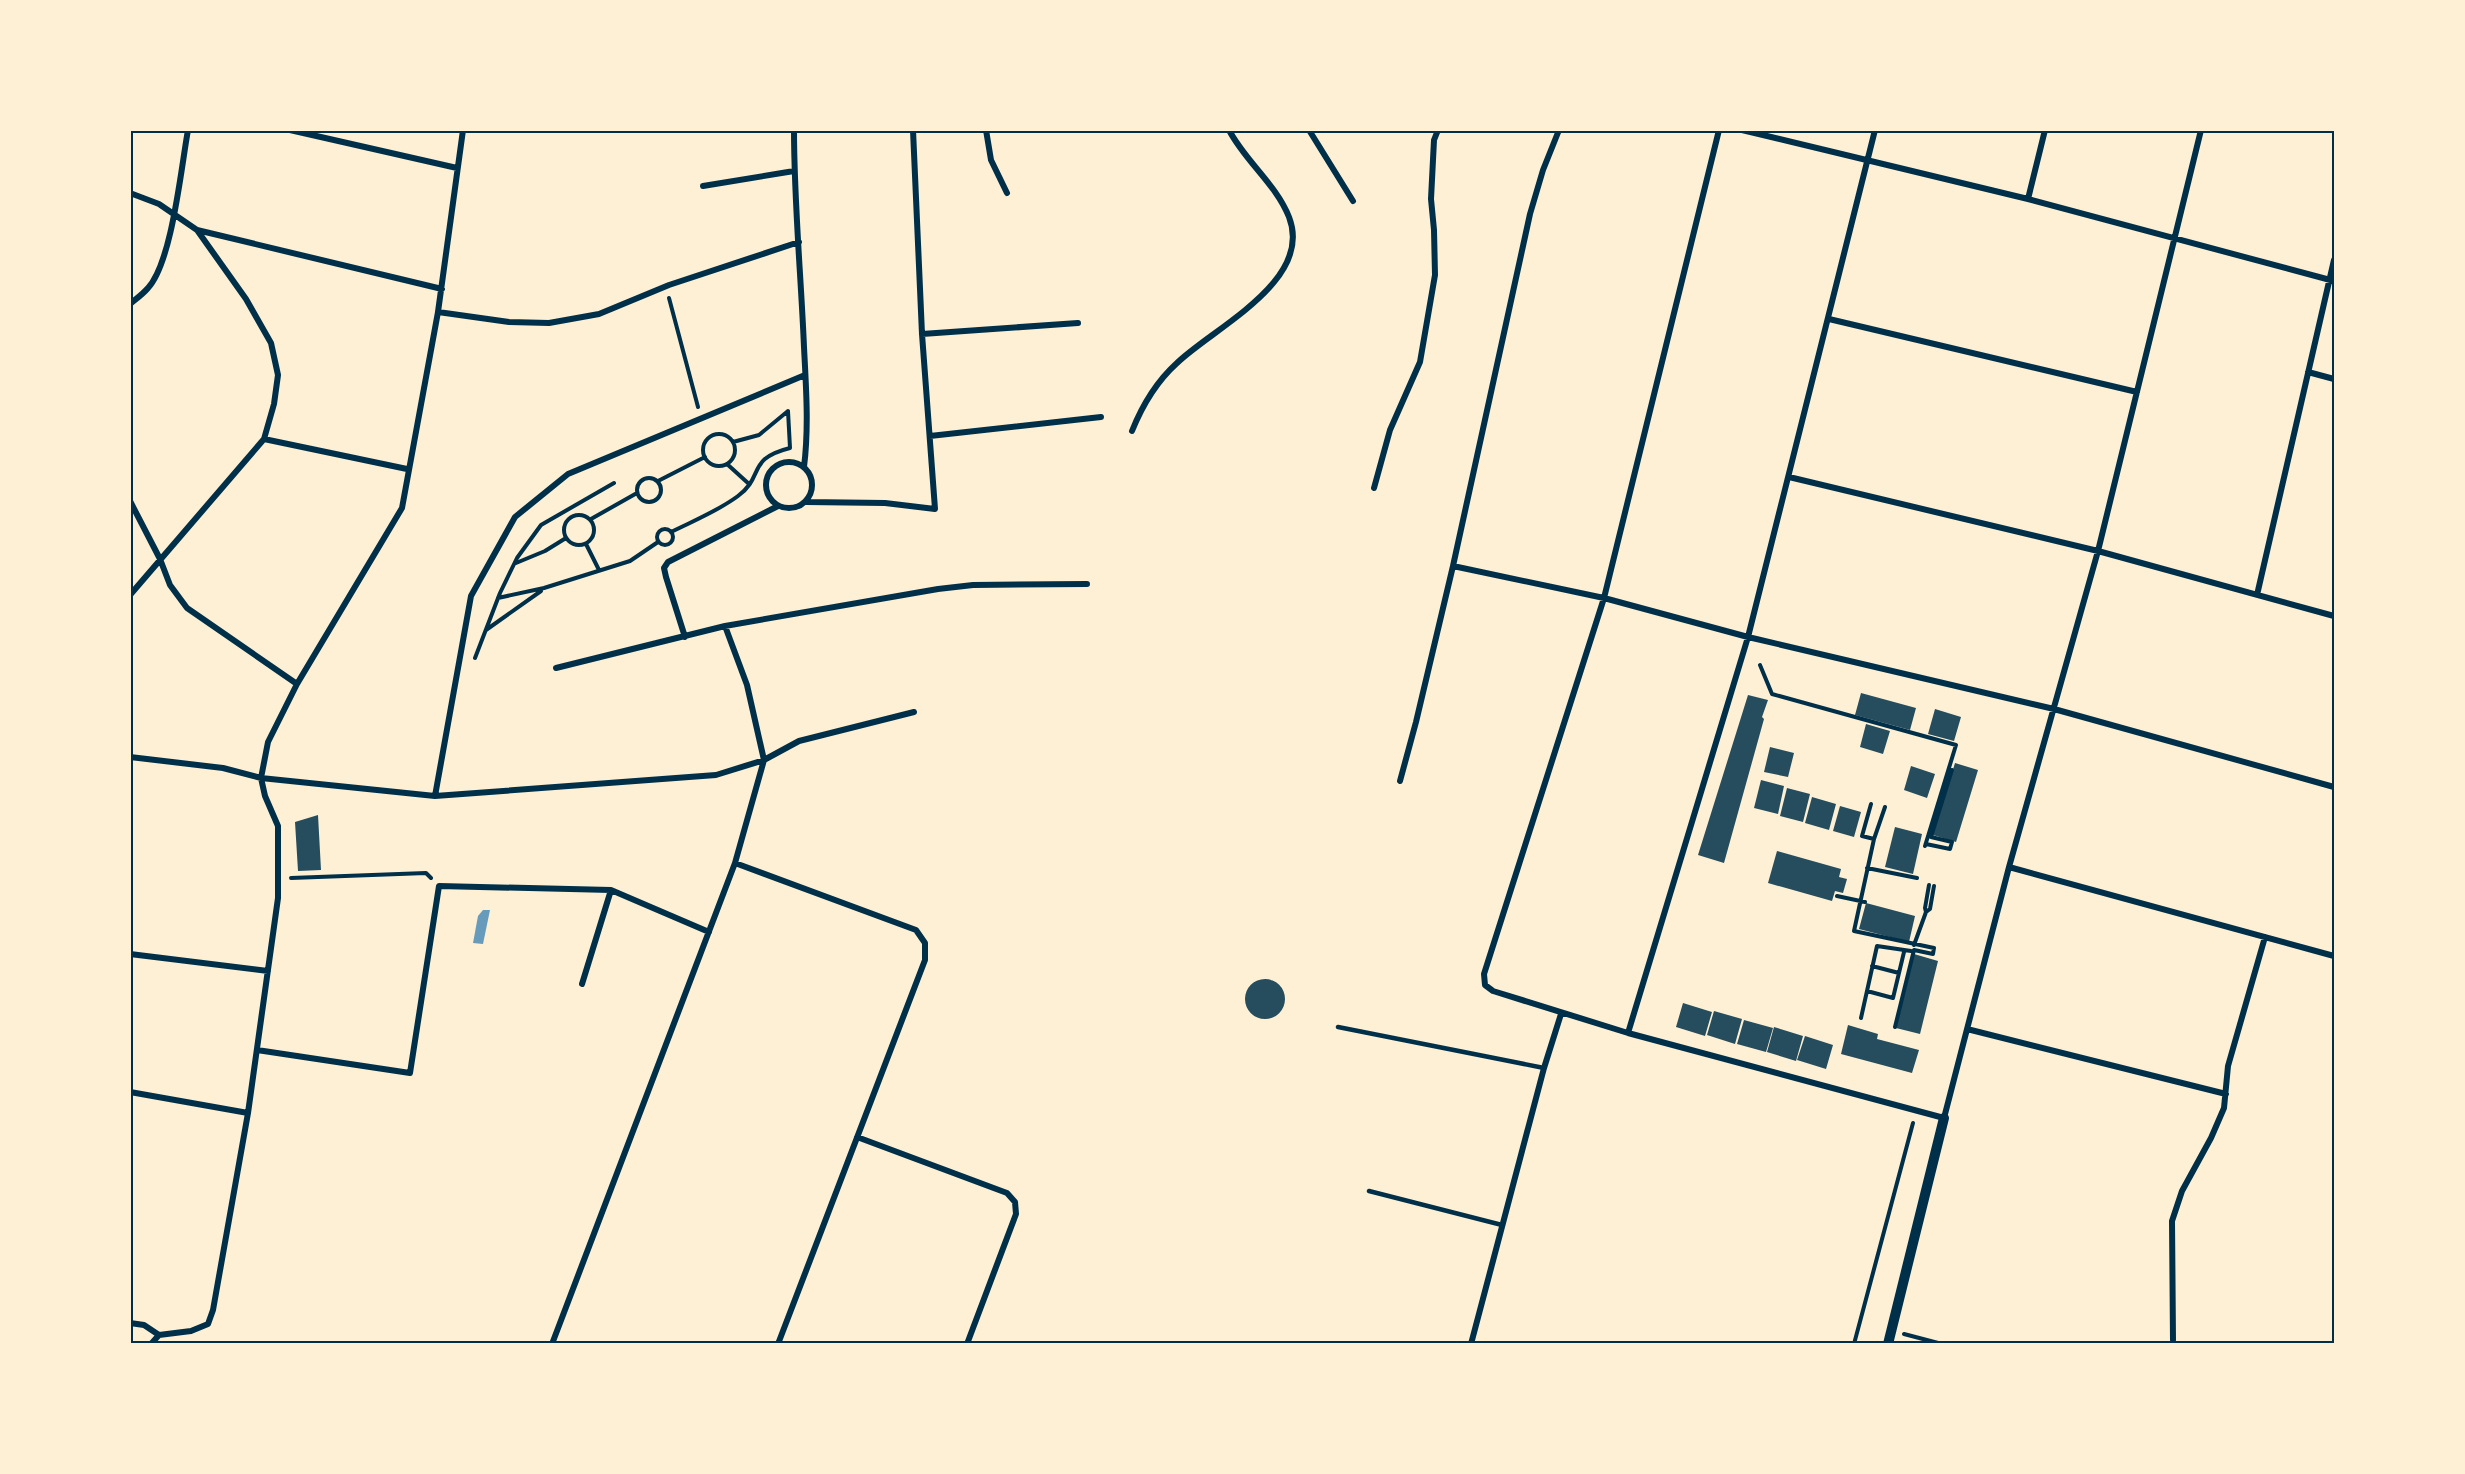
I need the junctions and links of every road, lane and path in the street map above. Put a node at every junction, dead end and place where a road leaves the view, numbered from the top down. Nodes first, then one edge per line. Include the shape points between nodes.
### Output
1 (188, 130) edge
2 (290, 130) edge
3 (463, 130) edge
4 (794, 130) edge
5 (914, 130) edge
6 (987, 130) edge
7 (1229, 130) edge
8 (1309, 130) edge
9 (1438, 130) edge
10 (1559, 130) edge
11 (1719, 130) edge
12 (1742, 130) edge
13 (1875, 130) edge
14 (2045, 130) edge
15 (2201, 130) edge
16 (1867, 160) junction
17 (457, 168) junction
18 (794, 171) junction
19 (703, 186) dead end
20 (130, 193) edge
21 (1007, 193) dead end
22 (2028, 199) junction
23 (1353, 201) dead end
24 (173, 213) junction
25 (197, 230) junction
26 (2174, 237) junction
27 (799, 242) junction
28 (2334, 260) edge
29 (2332, 280) edge
30 (666, 286) junction
31 (442, 289) junction
32 (130, 304) edge
33 (438, 312) junction
34 (1829, 319) junction
35 (1078, 322) dead end
36 (922, 334) junction
37 (2308, 372) junction
38 (806, 375) junction
39 (2334, 379) edge
40 (2137, 392) junction
41 (1101, 417) dead end
42 (701, 418) junction
43 (1131, 431) dead end
44 (930, 436) junction
45 (264, 439) junction
46 (733, 442) junction
47 (705, 457) junction
48 (727, 464) junction
49 (804, 467) junction
50 (407, 469) junction
51 (1789, 477) junction
52 (658, 481) junction
53 (614, 483) dead end
54 (749, 484) junction
55 (1374, 488) dead end
56 (637, 493) junction
57 (130, 501) edge
58 (806, 502) junction
59 (778, 506) junction
60 (591, 519) junction
61 (671, 532) junction
62 (566, 538) junction
63 (658, 542) junction
64 (586, 544) junction
65 (2098, 551) junction
66 (160, 559) junction
67 (514, 564) junction
68 (1453, 566) junction
69 (599, 570) junction
70 (1087, 584) dead end
71 (544, 588) junction
72 (130, 595) edge
73 (2257, 595) junction
74 (498, 598) junction
75 (1604, 598) junction
76 (2334, 616) edge
77 (725, 626) junction
78 (486, 630) junction
79 (685, 637) junction
80 (1748, 637) junction
81 (473, 663) dead end
82 (1760, 665) dead end
83 (556, 668) dead end
84 (297, 684) junction
85 (2054, 709) junction
86 (914, 712) dead end
87 (130, 757) edge
88 (764, 760) junction
89 (1955, 761) dead end
90 (261, 778) junction
91 (1400, 781) dead end
92 (2334, 787) edge
93 (435, 796) junction
94 (1870, 804) dead end
95 (1885, 807) dead end
96 (1874, 839) junction
97 (735, 863) junction
98 (1867, 867) junction
99 (2009, 867) junction
100 (278, 878) junction
101 (1917, 878) dead end
102 (440, 886) junction
103 (1931, 886) dead end
104 (610, 891) junction
105 (1837, 896) dead end
106 (1860, 901) junction
107 (1865, 902) dead end
108 (709, 932) junction
109 (2265, 937) junction
110 (1914, 944) junction
111 (1911, 951) junction
112 (1904, 952) junction
113 (130, 954) edge
114 (2334, 956) edge
115 (1872, 966) junction
116 (268, 971) junction
117 (1899, 973) junction
118 (582, 984) dead end
119 (1867, 991) junction
120 (1561, 1014) junction
121 (1861, 1018) dead end
122 (1895, 1020) dead end
123 (1338, 1027) dead end
124 (1895, 1027) dead end
125 (1967, 1029) junction
126 (1628, 1034) junction
127 (257, 1050) junction
128 (1544, 1068) junction
129 (130, 1092) edge
130 (2226, 1094) junction
131 (248, 1113) junction
132 (1944, 1118) junction
133 (1914, 1122) dead end
134 (857, 1137) junction
135 (1370, 1191) dead end
136 (1502, 1225) junction
137 (130, 1323) edge
138 (1892, 1330) junction
139 (159, 1335) junction
140 (2173, 1340) dead end
141 (151, 1344) edge
142 (552, 1344) edge
143 (778, 1344) edge
144 (967, 1344) edge
145 (1471, 1344) edge
146 (1854, 1344) edge
147 (1888, 1344) edge
148 (1942, 1344) edge

1 - 24 street
2 - 17 street
3 - 17 street
4 - 18 street
5 - 36 street
6 - 21 street via 991,160
7 - 43 street via 1289,217 1289,260 1270,287 1246,310 1177,362 1154,389
8 - 23 street
9 - 55 street via 1431,199 1435,275 1420,362 1390,430
10 - 68 street via 1530,214
11 - 75 street
12 - 16 street
13 - 16 street
14 - 22 street
15 - 26 street
16 - 22 street
16 - 34 street
17 - 31 street
18 - 19 street
18 - 27 street
20 - 24 street
22 - 26 street
24 - 25 street
24 - 32 street via 160,269 149,288
25 - 31 street
25 - 45 street via 246,299 271,343 278,375
26 - 29 street
26 - 40 street
27 - 30 street
27 - 38 street
28 - 29 street
29 - 37 street
30 - 33 street via 599,314 549,323
30 - 42 path
31 - 33 street
33 - 50 street
34 - 40 street
34 - 51 street
35 - 36 street
36 - 44 street
37 - 39 street
37 - 73 street
38 - 42 street
38 - 49 street
40 - 65 street
41 - 44 street
42 - 93 street via 568,474 515,517 471,596
44 - 58 street via 935,509 885,503
45 - 50 street
45 - 66 street
46 - 47 path via 724,435 711,436 704,445
46 - 48 path via 733,458
46 - 54 path via 759,435 788,411 790,448 763,459
47 - 48 path via 711,464
47 - 52 path
48 - 54 path
49 - 58 street via 812,488
49 - 59 street via 782,462 771,470 765,490
50 - 84 street via 398,517
51 - 65 street
51 - 80 street
52 - 56 path via 643,479
52 - 56 path via 660,496 655,501 641,500
53 - 67 path via 542,525
54 - 61 path via 738,496
56 - 60 path
57 - 66 street
58 - 59 street via 792,508
59 - 79 street via 668,562 664,568
60 - 62 path via 585,515 572,516 564,525
60 - 64 path via 595,533
61 - 63 path via 660,531
61 - 63 path via 670,543
62 - 64 path via 578,545
62 - 67 path
63 - 69 path via 638,557
64 - 69 path
65 - 73 street
65 - 85 street
66 - 72 street
66 - 84 street via 170,585 187,608
67 - 74 path
68 - 75 street
68 - 91 street
69 - 71 path
70 - 77 street via 938,588
71 - 74 path
71 - 78 path
73 - 76 street
74 - 78 path
75 - 80 street
75 - 120 street via 1484,974 1485,985 1493,992
77 - 79 street
77 - 88 street via 747,685
78 - 81 path
79 - 83 street
80 - 85 street
80 - 126 street
82 - 89 path via 1772,694 1956,745 1925,845 1950,849 1952,842 1931,837
84 - 90 street via 267,742
85 - 92 street
85 - 99 street
86 - 88 street via 800,741
87 - 90 street via 223,768
88 - 93 street via 716,775
88 - 97 street
90 - 93 street
90 - 100 street via 278,826
94 - 96 path via 1862,836
95 - 96 path
96 - 98 path
97 - 108 street
97 - 134 street via 916,930 926,944 925,960
98 - 101 path
98 - 106 path
99 - 109 street
99 - 125 street
100 - 102 path via 426,873
100 - 116 street
102 - 104 street
102 - 127 street via 410,1074
103 - 110 path
104 - 108 street
104 - 118 street
105 - 106 path
106 - 107 path
106 - 110 path via 1854,931
108 - 142 street
109 - 114 street
109 - 130 street via 2228,1066
110 - 111 path
110 - 124 path via 1934,948 1933,954 1914,950
111 - 112 path
111 - 122 path
112 - 115 path via 1877,946
112 - 117 path
113 - 116 street
115 - 117 path
115 - 119 path
116 - 127 street
117 - 119 path via 1893,998
119 - 121 path
120 - 126 street
120 - 128 street
123 - 128 lane
125 - 130 street
125 - 132 street
126 - 132 street
127 - 131 street
128 - 136 street
129 - 131 street
130 - 140 street via 2219,1123 2181,1191 2172,1221
131 - 139 street via 208,1324 191,1331
132 - 138 street
133 - 146 path
134 - 143 street
134 - 144 street via 1008,1192 1015,1202 1016,1214
135 - 136 lane
136 - 145 street
137 - 139 street via 144,1325
138 - 147 street
138 - 148 path
139 - 141 street

